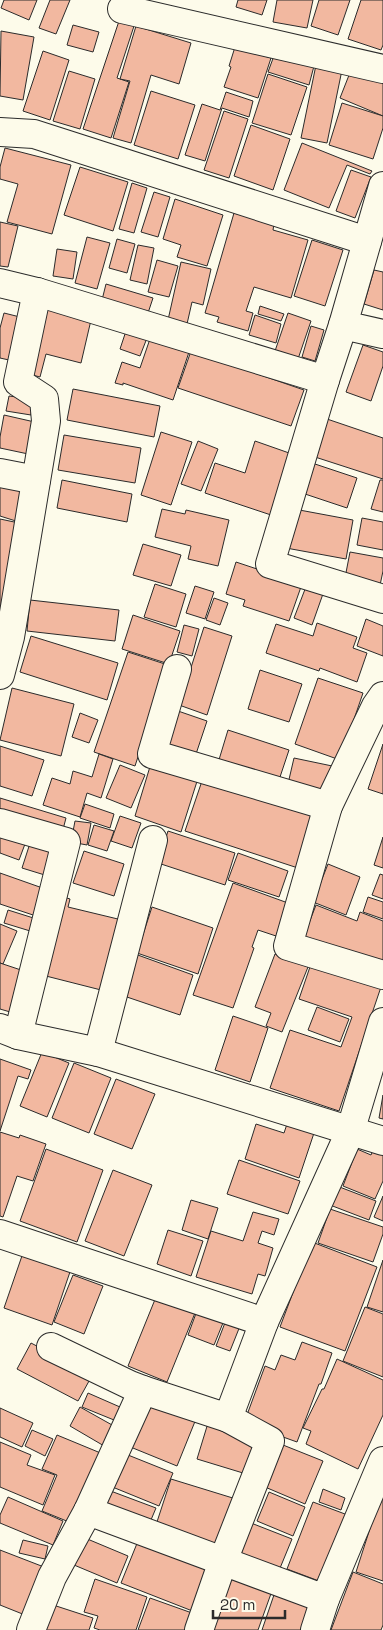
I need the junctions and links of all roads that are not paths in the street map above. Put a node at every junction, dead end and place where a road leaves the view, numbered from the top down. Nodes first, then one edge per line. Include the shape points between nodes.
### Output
1 (122, 9) dead end
2 (383, 69) edge
3 (0, 132) edge
4 (383, 186) edge
5 (367, 241) junction
6 (0, 283) edge
7 (37, 292) junction
8 (343, 325) junction
9 (383, 334) edge
10 (325, 380) junction
11 (0, 472) edge
12 (36, 480) junction
13 (383, 599) edge
14 (5, 636) edge
15 (176, 669) dead end
16 (0, 675) edge
17 (383, 696) edge
18 (328, 806) junction
19 (0, 823) edge
20 (153, 840) dead end
21 (383, 975) edge
22 (383, 1022) edge
23 (9, 1031) edge
24 (98, 1052) junction
25 (350, 1132) junction
26 (383, 1141) edge
27 (0, 1234) edge
28 (264, 1322) junction
29 (51, 1347) dead end
30 (144, 1390) junction
31 (228, 1418) junction
32 (383, 1461) edge
33 (88, 1511) junction
34 (223, 1561) junction
35 (325, 1598) junction
36 (31, 1630) edge
37 (199, 1630) edge
38 (315, 1630) edge

1 - 2 street
3 - 5 street via 34,134
4 - 5 street
5 - 8 street
6 - 7 street
7 - 10 street
7 - 12 street via 18,382 44,399 46,421
8 - 9 street
8 - 10 street
10 - 13 street via 270,564
11 - 12 street
12 - 14 street
14 - 16 street
15 - 18 street via 152,754
17 - 18 street
18 - 21 street via 288,946
19 - 23 street via 66,842
20 - 24 street
22 - 25 street
23 - 24 street
24 - 25 street
25 - 26 street
25 - 28 street
27 - 28 street
28 - 31 street
29 - 30 street
30 - 31 street
30 - 33 street
31 - 34 street via 270,1441
32 - 35 street
33 - 34 street
33 - 36 street via 52,1577
34 - 35 street
34 - 37 street
35 - 38 street

